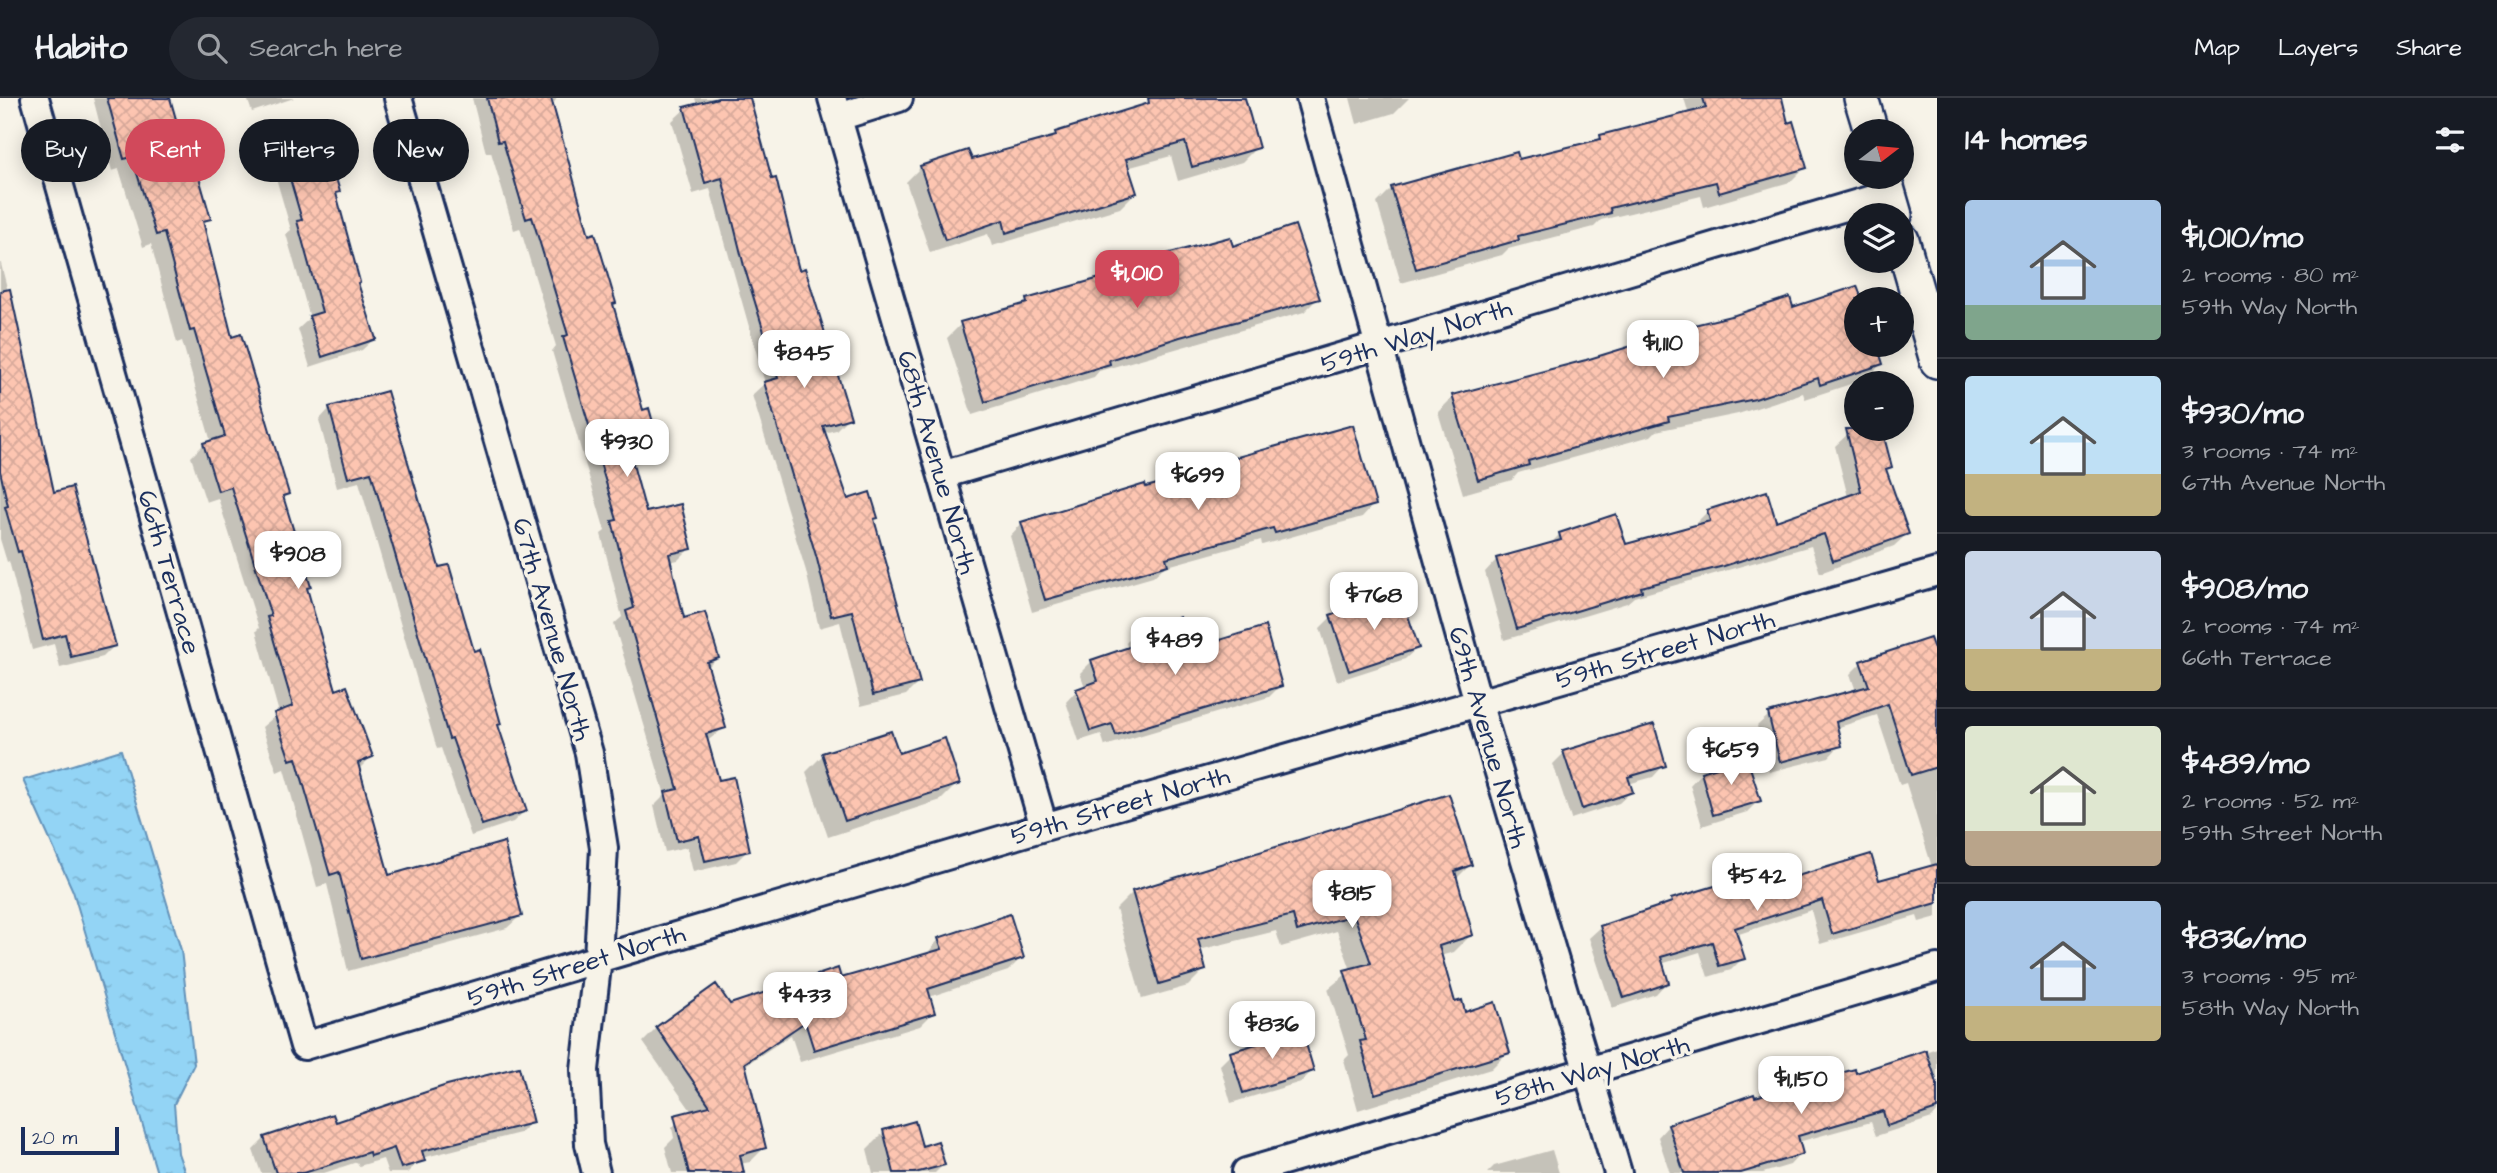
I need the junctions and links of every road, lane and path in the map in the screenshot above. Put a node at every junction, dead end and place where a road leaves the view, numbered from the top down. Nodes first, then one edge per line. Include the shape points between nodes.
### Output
1 (35, 98) edge
2 (398, 98) edge
3 (899, 98) edge
4 (1310, 98) edge
5 (1861, 98) edge
6 (835, 107) edge
7 (1867, 119) edge
8 (1889, 195) edge
9 (1912, 273) edge
10 (1381, 345) junction
11 (1937, 361) edge
12 (942, 475) junction
13 (1937, 572) edge
14 (1478, 702) junction
15 (1044, 827) junction
16 (598, 958) junction
17 (1937, 968) edge
18 (304, 1046) joint
19 (1588, 1071) junction
20 (1246, 1172) edge
21 (596, 1173) edge
22 (1618, 1173) edge

1 - 18 street, 66th Terrace
2 - 16 street, 67th Avenue North via 589,752 604,848
3 - 6 street
4 - 10 street, 69th Avenue North
5 - 7 street
6 - 12 street, 68th Avenue North
8 - 10 street, 59th Way North
9 - 11 street
10 - 12 street, 59th Way North
10 - 14 street, 69th Avenue North
12 - 15 street, 68th Avenue North
13 - 14 street, 59th Street North
14 - 15 street, 59th Street North
14 - 19 street, 69th Avenue North
15 - 16 street, 59th Street North
16 - 18 street, 59th Street North
16 - 21 street, 67th Avenue North via 585,1070 589,1144
17 - 19 street, 58th Way North
19 - 20 street, 58th Way North
19 - 22 street, 69th Avenue North

